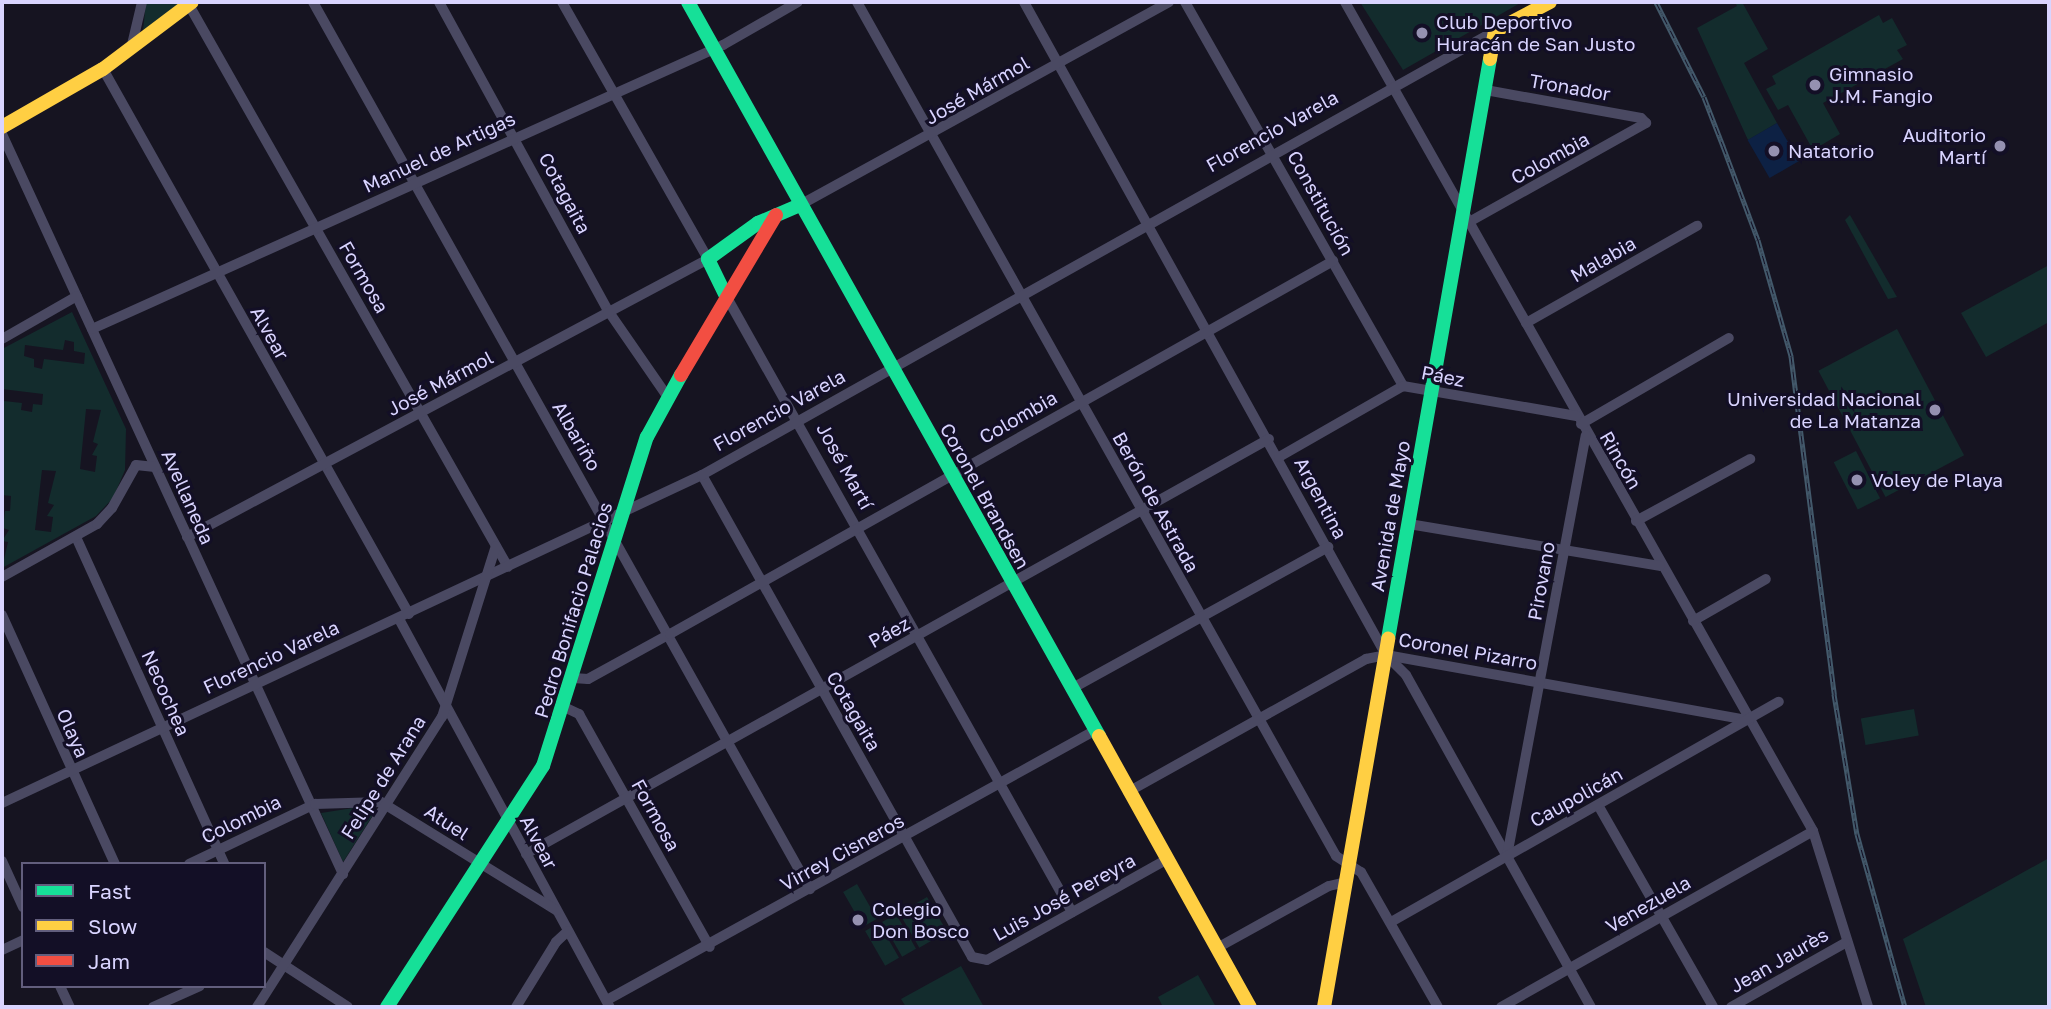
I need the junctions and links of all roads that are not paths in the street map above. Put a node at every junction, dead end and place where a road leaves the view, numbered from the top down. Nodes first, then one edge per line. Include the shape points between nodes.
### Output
1 (142, 2) edge
2 (313, 2) edge
3 (439, 2) edge
4 (562, 2) edge
5 (688, 2) edge
6 (798, 2) edge
7 (857, 2) edge
8 (1024, 2) edge
9 (1169, 2) edge
10 (1185, 2) edge
11 (1345, 2) edge
12 (1550, 2) edge
13 (191, 3) edge
14 (1495, 32) junction
15 (715, 48) junction
16 (131, 49) junction
17 (1058, 64) junction
18 (103, 69) junction
19 (1393, 85) junction
20 (1485, 90) junction
21 (613, 92) junction
22 (1646, 123) joint
23 (2, 127) edge
24 (2, 134) edge
25 (931, 136) junction
26 (515, 137) junction
27 (1272, 153) junction
28 (415, 183) junction
29 (800, 205) junction
30 (776, 215) junction
31 (1466, 216) junction
32 (1147, 224) junction
33 (1697, 226) dead end
34 (316, 228) junction
35 (708, 259) junction
36 (1332, 261) junction
37 (215, 272) junction
38 (725, 294) junction
39 (1020, 295) junction
40 (77, 296) junction
41 (609, 312) junction
42 (1526, 323) junction
43 (92, 329) junction
44 (1208, 331) junction
45 (1729, 338) dead end
46 (2, 339) edge
47 (515, 363) junction
48 (892, 369) junction
49 (1403, 386) junction
50 (1431, 392) junction
51 (667, 396) junction
52 (1081, 402) junction
53 (422, 413) junction
54 (1579, 420) junction
55 (798, 422) junction
56 (1586, 435) junction
57 (1269, 439) junction
58 (1279, 457) junction
59 (1749, 459) dead end
60 (323, 463) junction
61 (155, 467) junction
62 (702, 475) junction
63 (951, 475) junction
64 (1140, 510) junction
65 (622, 516) junction
66 (1636, 521) junction
67 (607, 523) junction
68 (1409, 524) junction
69 (858, 529) junction
70 (76, 537) junction
71 (187, 537) junction
72 (615, 537) junction
73 (496, 546) junction
74 (1328, 547) junction
75 (1563, 550) junction
76 (1660, 566) junction
77 (508, 567) junction
78 (2, 577) edge
79 (486, 578) junction
80 (1766, 579) dead end
81 (762, 582) junction
82 (1012, 583) junction
83 (409, 614) junction
84 (2, 615) edge
85 (399, 619) junction
86 (1202, 619) junction
87 (1693, 621) junction
88 (670, 634) junction
89 (918, 636) junction
90 (1386, 655) junction
91 (573, 678) junction
92 (1541, 682) junction
93 (254, 686) junction
94 (821, 690) junction
95 (1071, 690) junction
96 (1779, 702) dead end
97 (447, 707) junction
98 (564, 707) junction
99 (1257, 719) junction
100 (1749, 720) junction
101 (162, 727) junction
102 (1094, 731) junction
103 (728, 742) junction
104 (71, 770) junction
105 (1001, 783) junction
106 (1128, 792) junction
107 (627, 800) junction
108 (2, 803) edge
109 (387, 804) junction
110 (1598, 805) junction
111 (309, 806) junction
112 (508, 820) junction
113 (1813, 831) junction
114 (905, 836) junction
115 (218, 850) junction
116 (526, 854) junction
117 (1507, 856) junction
118 (1166, 860) junction
119 (2, 861) edge
120 (114, 862) edge
121 (193, 862) edge
122 (224, 862) edge
123 (479, 864) junction
124 (1349, 865) junction
125 (343, 874) junction
126 (1346, 882) junction
127 (810, 889) junction
128 (21, 903) edge
129 (556, 910) junction
130 (1072, 912) junction
131 (1659, 917) junction
132 (1391, 922) junction
133 (568, 931) junction
134 (21, 941) edge
135 (1845, 943) junction
136 (710, 947) junction
137 (1217, 948) junction
138 (2, 950) edge
139 (266, 956) edge
140 (979, 961) joint
141 (283, 966) junction
142 (1569, 968) junction
143 (61, 988) edge
144 (172, 988) edge
145 (196, 988) edge
146 (176, 997) junction
147 (609, 1004) edge
148 (70, 1007) edge
149 (153, 1007) edge
150 (257, 1007) edge
151 (348, 1007) edge
152 (387, 1007) edge
153 (516, 1007) edge
154 (1250, 1007) edge
155 (1324, 1007) edge
156 (1438, 1007) edge
157 (1501, 1007) edge
158 (1591, 1007) edge
159 (1713, 1007) edge
160 (1731, 1007) edge
161 (1868, 1007) edge

1 - 16 street
2 - 28 street, Albariño
3 - 26 street, Cotagaita
4 - 21 street, José Martí
5 - 15 street, Coronel Brandsen
6 - 15 street, Manuel de Artigas
7 - 25 street, Berón de Astrada
8 - 17 street, Argentina
9 - 17 street, José Mármol
10 - 27 street, Constitución
11 - 19 street, Rincón
12 - 14 street, Florencio Varela
13 - 16 street
13 - 34 street, Formosa
14 - 19 street, Florencio Varela
14 - 20 street, Avenida de Mayo
15 - 21 street, Manuel de Artigas
15 - 29 street, Coronel Brandsen
16 - 18 street
17 - 25 street, José Mármol
17 - 32 street, Argentina
18 - 23 street
18 - 37 street, Alvear
19 - 27 street, Florencio Varela
19 - 31 street, Rincón
20 - 22 street, Tronador via 1641,118
20 - 31 street, Avenida de Mayo
21 - 26 street, Manuel de Artigas
21 - 35 street, José Martí
22 - 31 street, Colombia
24 - 40 street, Avellaneda
25 - 29 street, José Mármol
25 - 39 street, Berón de Astrada
26 - 28 street, Manuel de Artigas
26 - 41 street, Cotagaita
27 - 32 street, Florencio Varela
27 - 36 street, Constitución
28 - 34 street, Manuel de Artigas
28 - 47 street, Albariño
29 - 30 street
29 - 48 street, Coronel Brandsen
30 - 35 street
30 - 38 street, Pedro Bonifacio Palacios
31 - 42 street, Rincón
31 - 50 street, Avenida de Mayo
32 - 39 street, Florencio Varela
32 - 44 street, Argentina
33 - 42 street, Malabia
34 - 37 street, Manuel de Artigas
34 - 53 street, Formosa
35 - 38 street, José Martí
35 - 41 street, José Mármol
36 - 44 street, Colombia
36 - 49 street, Constitución
37 - 43 street, Manuel de Artigas
37 - 60 street, Alvear
38 - 51 street, Pedro Bonifacio Palacios
38 - 55 street, José Martí
39 - 48 street, Florencio Varela
39 - 52 street, Berón de Astrada
40 - 43 street, Avellaneda
40 - 46 street
41 - 47 street, José Mármol
41 - 51 street, Cotagaita
42 - 54 street, Rincón
43 - 61 street, Avellaneda
44 - 52 street, Colombia
44 - 57 street, Argentina
45 - 54 street
47 - 53 street, José Mármol
47 - 67 street, Albariño
48 - 55 street, Florencio Varela
48 - 63 street, Coronel Brandsen
49 - 50 street, Páez
49 - 58 street, Páez
50 - 54 street, Páez
50 - 68 street, Avenida de Mayo
51 - 65 street, Pedro Bonifacio Palacios via 642,447
52 - 63 street, Colombia
52 - 64 street, Berón de Astrada
53 - 60 street, José Mármol
53 - 73 street, Formosa
54 - 56 street, Rincón
55 - 62 street, Florencio Varela
55 - 69 street, José Martí
56 - 66 street, Rincón
56 - 75 street, Pirovano
57 - 58 street, Argentina
57 - 64 street, Páez
58 - 74 street, Argentina
59 - 66 street
60 - 71 street, José Mármol
60 - 83 street, Alvear
61 - 70 street via 133,467 112,508
61 - 71 street, Avellaneda
62 - 65 street, Florencio Varela
62 - 81 street, Cotagaita
63 - 69 street, Colombia
63 - 82 street, Coronel Brandsen
64 - 82 street, Páez
64 - 86 street, Berón de Astrada
65 - 67 street, Florencio Varela
65 - 72 street, Pedro Bonifacio Palacios
66 - 76 street, Rincón
67 - 72 street, Albariño
67 - 77 street, Florencio Varela
68 - 75 street
68 - 90 street, Avenida de Mayo
69 - 81 street, Colombia
69 - 89 street, José Martí
70 - 78 street
70 - 101 street, Necochea
71 - 93 street, Avellaneda
72 - 88 street, Albariño
72 - 91 street, Pedro Bonifacio Palacios
73 - 77 street, Formosa
73 - 79 street, Felipe de Arana
74 - 86 street
74 - 90 street, Argentina
75 - 76 street
75 - 92 street, Pirovano
76 - 87 street, Rincón
77 - 79 street, Florencio Varela
79 - 83 street, Florencio Varela
79 - 97 street, Felipe de Arana
80 - 87 street
81 - 88 street, Colombia
81 - 94 street, Cotagaita
82 - 89 street, Páez
82 - 95 street, Coronel Brandsen
83 - 85 street, Florencio Varela
84 - 104 street, Olaya
85 - 93 street, Florencio Varela
85 - 97 street, Alvear
86 - 95 street
86 - 99 street, Berón de Astrada
87 - 100 street, Rincón
88 - 91 street, Colombia via 588,679
88 - 103 street, Albariño
89 - 94 street, Páez
89 - 105 street, José Martí
90 - 92 street, Coronel Pizarro
90 - 99 street, Coronel Pizarro via 1366,659
90 - 117 street, Argentina via 1406,675
90 - 124 street, Avenida de Mayo
91 - 98 street, Pedro Bonifacio Palacios
92 - 100 street, Coronel Pizarro
92 - 117 street, Pirovano
93 - 101 street, Florencio Varela
93 - 111 street, Avellaneda
94 - 103 street, Páez
94 - 114 street, Cotagaita
95 - 102 street, Coronel Brandsen
96 - 100 street, Caupolicán
97 - 109 street, Felipe de Arana
97 - 112 street, Alvear
98 - 107 street, Formosa via 579,713
98 - 112 street, Pedro Bonifacio Palacios via 543,766
99 - 106 street, Coronel Pizarro
99 - 124 street, Berón de Astrada via 1336,856
100 - 110 street, Caupolicán
100 - 113 street, Rincón
101 - 104 street, Florencio Varela
101 - 115 street, Necochea
102 - 105 street, Virrey Cisneros
102 - 106 street, Coronel Brandsen
103 - 107 street, Páez
103 - 127 street, Albariño
104 - 108 street, Florencio Varela
104 - 120 street, Olaya
105 - 114 street, Virrey Cisneros
105 - 130 street, José Martí
106 - 118 street, Coronel Brandsen
107 - 116 street, Páez
107 - 136 street, Formosa
109 - 111 street
109 - 123 street, Atuel
109 - 125 street, Felipe de Arana
110 - 117 street, Caupolicán
110 - 131 street
111 - 115 street, Colombia
111 - 125 street, Avellaneda
112 - 116 street, Alvear
112 - 123 street, Pedro Bonifacio Palacios
113 - 131 street, Venezuela
113 - 135 street, Rincón
114 - 127 street, Virrey Cisneros
114 - 140 street, Cotagaita via 972,957
115 - 121 street, Colombia
115 - 122 street, Necochea
116 - 129 street, Alvear
117 - 132 street, Caupolicán
117 - 142 street, Argentina
118 - 130 street, Luis José Pereyra
118 - 137 street, Coronel Brandsen
119 - 128 street
123 - 129 street, Atuel
123 - 152 street, Pedro Bonifacio Palacios
124 - 126 street, Avenida de Mayo
124 - 132 street, Berón de Astrada via 1361,873
125 - 141 street, Felipe de Arana
126 - 137 street via 1329,886
126 - 155 street, Avenida de Mayo
127 - 136 street, Virrey Cisneros
129 - 133 street, Alvear
130 - 140 street, Luis José Pereyra
131 - 142 street, Venezuela
131 - 159 street
132 - 156 street, Berón de Astrada
133 - 147 street, Alvear
133 - 153 street
134 - 138 street
135 - 160 street, Jean Jaurès
135 - 161 street, Rincón
136 - 147 street, Virrey Cisneros
137 - 154 street, Coronel Brandsen
139 - 141 street
141 - 150 street, Felipe de Arana
141 - 151 street
142 - 157 street, Venezuela
142 - 158 street, Argentina
143 - 148 street
144 - 146 street
145 - 146 street
146 - 149 street

